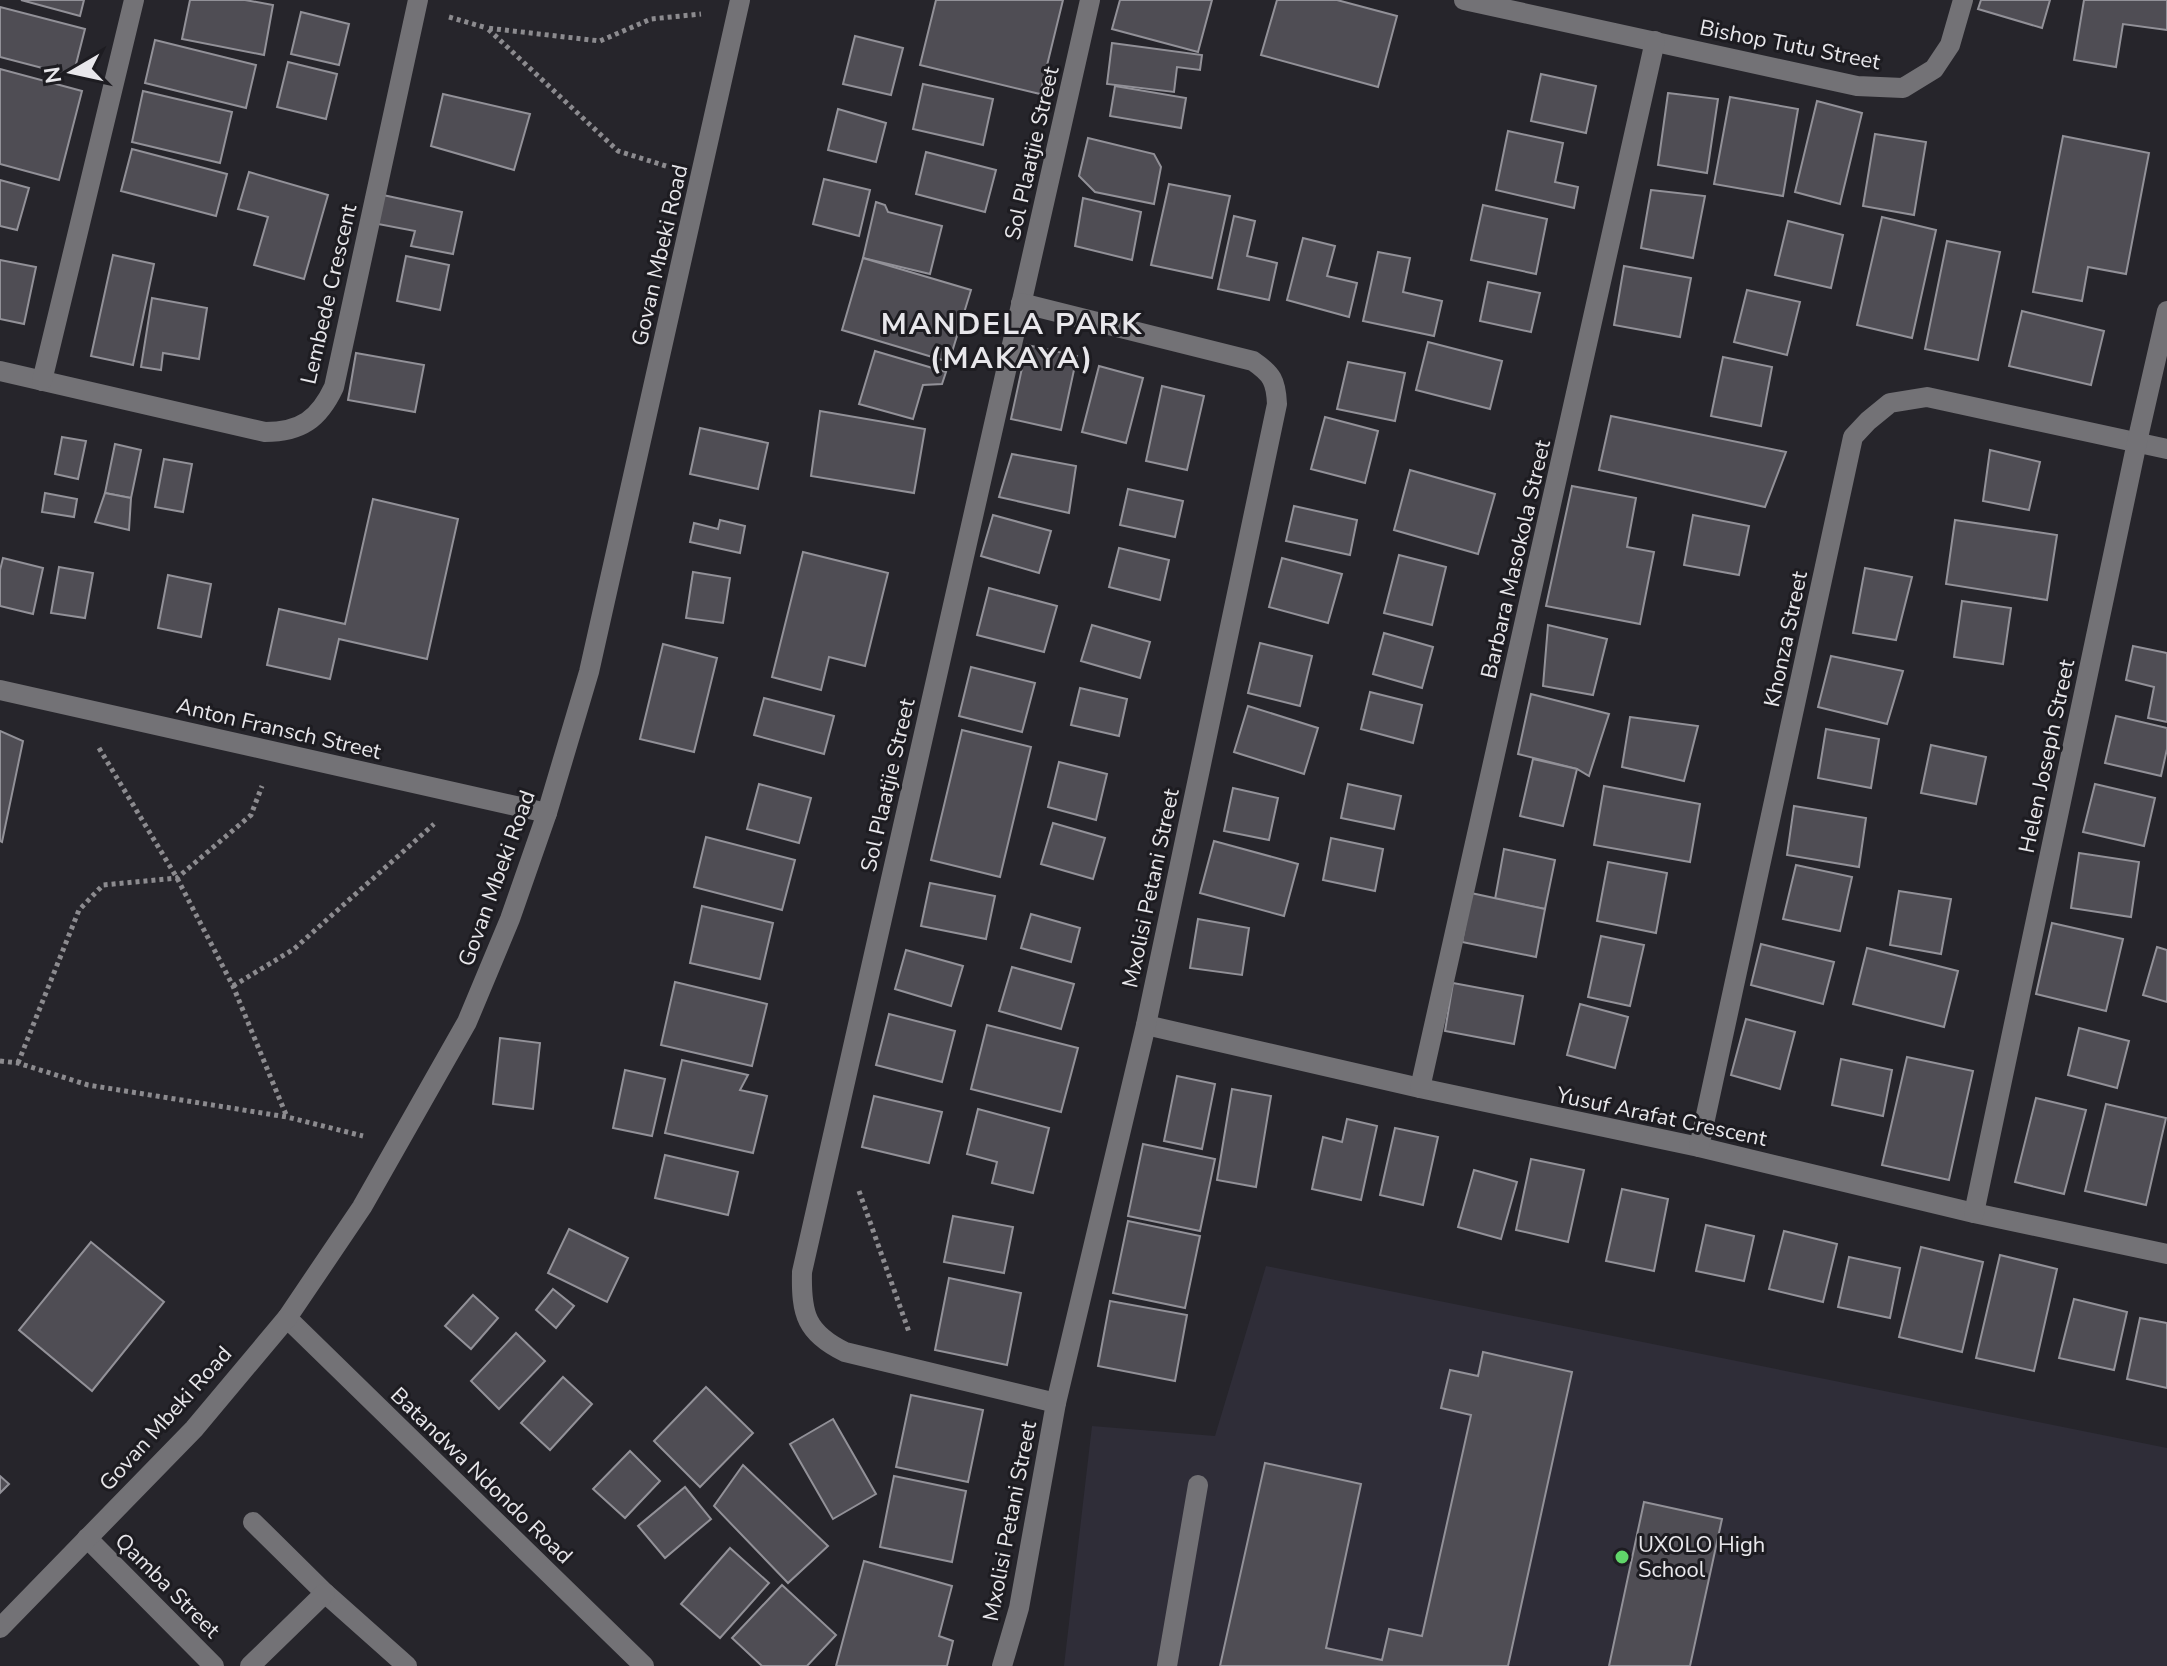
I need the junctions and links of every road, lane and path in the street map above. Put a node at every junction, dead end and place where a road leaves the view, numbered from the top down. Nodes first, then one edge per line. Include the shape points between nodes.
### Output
1 (134, 0) edge
2 (418, 0) edge
3 (1090, 0) edge
4 (1464, 0) edge
5 (1963, 0) edge
6 (739, 5) edge
7 (1655, 41) junction
8 (701, 176) junction
9 (1021, 303) junction
10 (2167, 311) edge
11 (0, 371) edge
12 (42, 381) junction
13 (2137, 442) junction
14 (2167, 449) edge
15 (0, 690) edge
16 (74, 707) junction
17 (466, 795) junction
18 (547, 813) junction
19 (251, 815) dead end
20 (177, 878) junction
21 (233, 986) junction
22 (1146, 1025) junction
23 (0, 1061) edge
24 (18, 1063) junction
25 (1420, 1088) junction
26 (287, 1117) junction
27 (396, 1144) junction
28 (1699, 1147) junction
29 (856, 1183) dead end
30 (1974, 1213) junction
31 (2167, 1254) edge
32 (287, 1318) junction
33 (923, 1371) junction
34 (1056, 1403) junction
35 (1198, 1485) dead end
36 (253, 1522) dead end
37 (87, 1538) junction
38 (325, 1593) junction
39 (0, 1628) edge
40 (214, 1666) edge
41 (250, 1666) edge
42 (407, 1666) edge
43 (644, 1666) edge
44 (1002, 1666) edge
45 (1167, 1666) edge

1 - 12 street
2 - 12 street, Lembede Crescent via 334,387 315,417 300,427 265,432
3 - 9 street, Sol Plaatjie Street
4 - 7 street, Bishop Tutu Street
5 - 7 street, Bishop Tutu Street via 1950,45 1934,69 1903,88 1857,86
6 - 8 street, Govan Mbeki Road
6 - 8 path via 651,19 600,41 487,28 618,151
7 - 25 street, Barbara Masokola Street
8 - 18 street, Govan Mbeki Road via 589,672
9 - 22 street, Mxolisi Petani Street via 1253,361 1276,387 1277,404
9 - 33 street, Sol Plaatjie Street via 802,1272 801,1299 808,1322 825,1342
10 - 13 street, Helen Joseph Street
11 - 12 street, Lembede Crescent
13 - 14 street, Khonza Street
13 - 28 street, Khonza Street via 1927,397 1890,403 1853,437
13 - 30 street, Helen Joseph Street
15 - 16 street, Anton Fransch Street
16 - 17 street, Anton Fransch Street
16 - 20 path
17 - 18 street, Anton Fransch Street
17 - 21 path via 294,949
18 - 27 street, Govan Mbeki Road via 467,1022
19 - 20 path
20 - 21 path
20 - 24 path via 103,885 79,910
21 - 26 path
22 - 25 street, Yusuf Arafat Crescent
22 - 34 street, Mxolisi Petani Street
23 - 24 path
24 - 26 path via 88,1085
25 - 28 street, Yusuf Arafat Crescent
26 - 27 path
27 - 32 street, Govan Mbeki Road via 362,1207
28 - 30 street, Yusuf Arafat Crescent
29 - 33 path
30 - 31 street, Yusuf Arafat Crescent
32 - 37 street, Govan Mbeki Road via 194,1429
32 - 43 street, Batandwa Ndondo Road
33 - 34 street, Sol Plaatjie Street
34 - 44 street, Mxolisi Petani Street via 1019,1608
35 - 45 street
36 - 38 street
37 - 39 street, Govan Mbeki Road
37 - 40 street, Qamba Street
38 - 41 street
38 - 42 street

